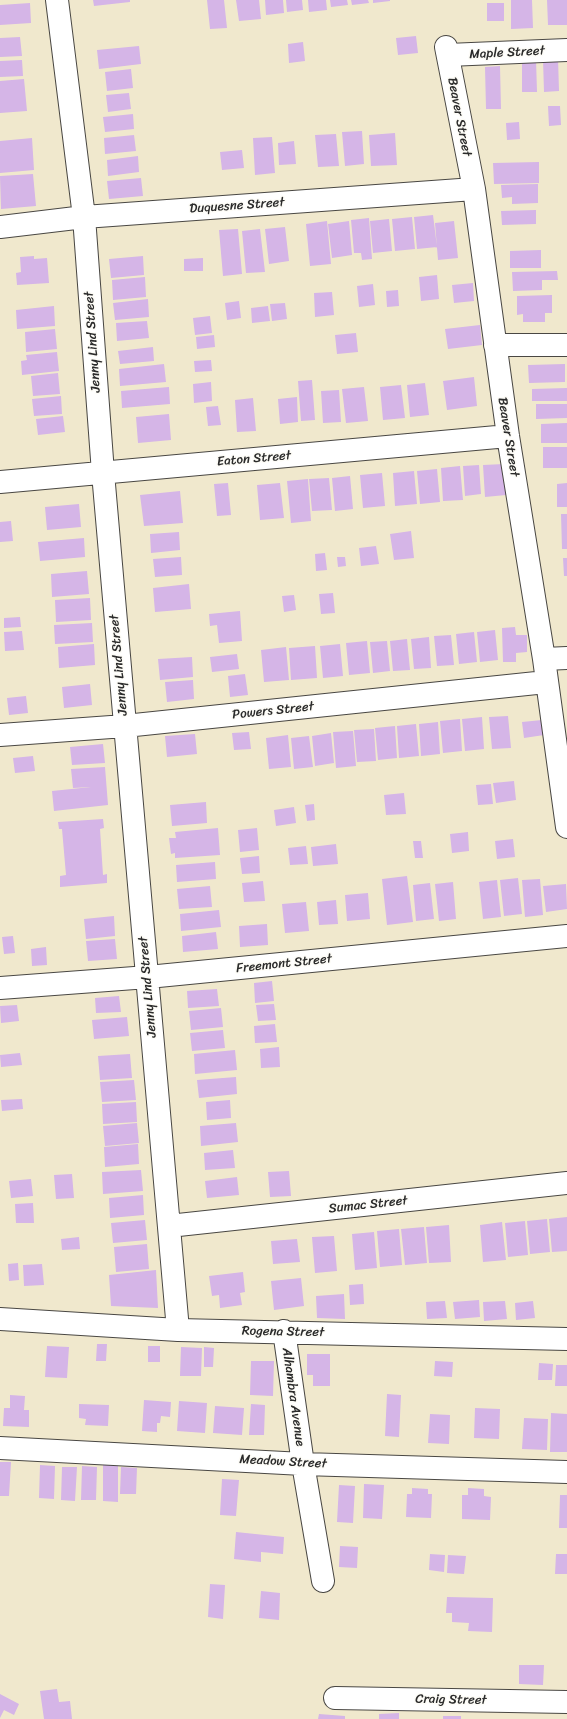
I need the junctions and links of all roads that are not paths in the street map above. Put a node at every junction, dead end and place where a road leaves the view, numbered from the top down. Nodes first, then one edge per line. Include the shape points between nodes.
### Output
1 (57, 0) edge
2 (567, 50) edge
3 (447, 51) joint
4 (474, 189) junction
5 (84, 217) junction
6 (0, 227) edge
7 (495, 345) junction
8 (567, 345) edge
9 (508, 436) junction
10 (103, 473) junction
11 (0, 482) edge
12 (567, 658) edge
13 (544, 659) junction
14 (546, 682) junction
15 (125, 726) junction
16 (0, 735) edge
17 (567, 827) edge
18 (567, 936) edge
19 (148, 977) junction
20 (0, 988) edge
21 (567, 1183) edge
22 (169, 1226) junction
23 (0, 1319) edge
24 (178, 1330) junction
25 (284, 1332) junction
26 (567, 1339) edge
27 (0, 1448) edge
28 (303, 1464) junction
29 (567, 1472) edge
30 (323, 1581) dead end
31 (335, 1698) dead end
32 (567, 1702) edge

1 - 5 street, Jenny Lind Street
2 - 3 street, Maple Street
3 - 4 street, Beaver Street
4 - 5 street, Duquesne Street
4 - 7 street, Beaver Street
5 - 6 street, Duquesne Street
5 - 10 street, Jenny Lind Street
7 - 8 street
7 - 9 street, Beaver Street
9 - 10 street, Eaton Street
9 - 13 street, Beaver Street
10 - 11 street, Eaton Street
10 - 15 street, Jenny Lind Street
12 - 13 street
13 - 14 street, Beaver Street
14 - 15 street, Powers Street
14 - 17 street, Beaver Street
15 - 16 street, Powers Street
15 - 19 street, Jenny Lind Street
18 - 19 street, Freemont Street
19 - 20 street, Freemont Street
19 - 22 street, Jenny Lind Street
21 - 22 street, Sumac Street
22 - 24 street, Jenny Lind Street
23 - 24 street, Rogena Street
24 - 25 street, Rogena Street
25 - 26 street, Rogena Street
25 - 28 street, Alhambra Avenue
27 - 28 street, Meadow Street
28 - 29 street, Meadow Street
28 - 30 street, Alhambra Avenue
31 - 32 street, Craig Street

